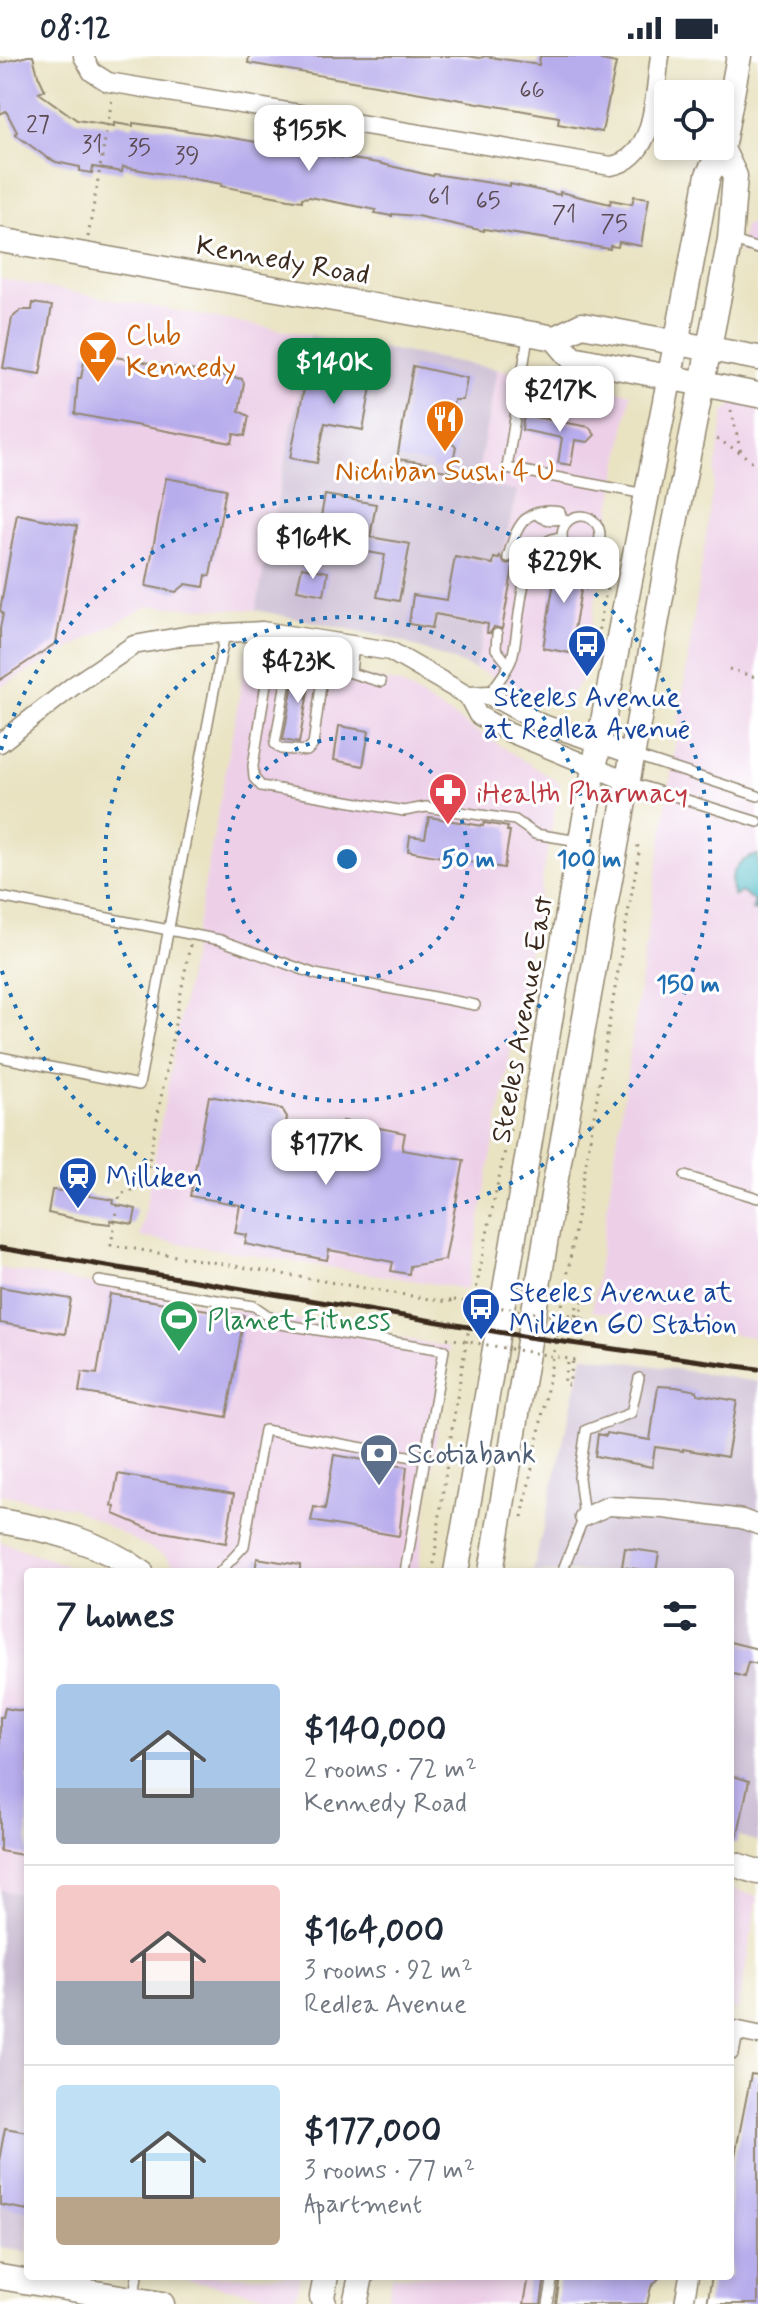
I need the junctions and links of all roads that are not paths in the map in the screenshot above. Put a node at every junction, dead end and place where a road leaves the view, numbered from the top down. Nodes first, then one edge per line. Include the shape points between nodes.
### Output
1 (83, 56) edge
2 (660, 56) edge
3 (739, 56) edge
4 (734, 83) edge
5 (716, 160) edge
6 (727, 160) edge
7 (730, 239) junction
8 (0, 240) edge
9 (758, 249) edge
10 (529, 333) junction
11 (555, 338) junction
12 (677, 342) junction
13 (708, 348) junction
14 (758, 358) edge
15 (669, 379) junction
16 (701, 383) junction
17 (758, 395) edge
18 (646, 494) junction
19 (566, 519) junction
20 (562, 537) junction
21 (508, 557) dead end
22 (225, 633) junction
23 (274, 633) junction
24 (497, 634) dead end
25 (294, 636) junction
26 (327, 641) junction
27 (354, 644) junction
28 (509, 665) junction
29 (381, 682) dead end
30 (489, 695) junction
31 (468, 696) junction
32 (600, 742) junction
33 (0, 743) edge
34 (633, 755) junction
35 (595, 768) junction
36 (629, 782) junction
37 (758, 796) edge
38 (758, 822) edge
39 (581, 842) junction
40 (0, 897) edge
41 (169, 929) junction
42 (475, 1005) dead end
43 (0, 1057) edge
44 (685, 1176) dead end
45 (758, 1198) edge
46 (99, 1281) dead end
47 (639, 1378) dead end
48 (424, 1459) junction
49 (584, 1517) junction
50 (0, 1521) edge
51 (758, 1525) edge
52 (135, 1568) edge
53 (224, 1568) edge
54 (406, 1568) edge
55 (457, 1568) edge
56 (492, 1568) edge
57 (564, 1568) edge
58 (734, 1864) edge
59 (758, 1871) edge
60 (734, 2029) edge
61 (758, 2035) edge
62 (0, 2277) edge
63 (24, 2279) edge
64 (37, 2280) edge
65 (325, 2280) edge
66 (360, 2280) edge
67 (552, 2280) edge
68 (688, 2280) edge
69 (135, 2288) edge
70 (162, 2304) edge
71 (324, 2304) edge
72 (355, 2304) edge
73 (548, 2304) edge
74 (684, 2304) edge

1 - 2 street via 99,78 115,83 611,166 632,158 646,137
3 - 4 main road, Steeles Avenue East
5 - 12 main road, Steeles Avenue East via 708,175
6 - 7 main road, Steeles Avenue East via 735,176
7 - 9 lane
7 - 13 main road, Steeles Avenue East
8 - 10 main road, Kennedy Road
10 - 11 main road, Kennedy Road
10 - 18 lane via 507,468
11 - 12 main road, Kennedy Road via 582,325
11 - 15 main road, Kennedy Road via 572,358
12 - 13 main road, Kennedy Road
12 - 15 main road, Steeles Avenue East
13 - 14 main road, Kennedy Road
13 - 16 main road, Steeles Avenue East
15 - 16 main road, Kennedy Road
15 - 18 main road, Steeles Avenue East
16 - 17 main road, Kennedy Road
16 - 34 main road, Steeles Avenue East
18 - 32 main road, Steeles Avenue East
19 - 20 lane
19 - 20 lane via 592,519 600,529 599,542 579,554 567,548
19 - 21 lane via 558,522 536,514 523,521 515,529
20 - 28 lane via 541,543 530,559
22 - 23 street
22 - 33 street via 134,645
22 - 41 lane
23 - 25 street
23 - 39 lane via 253,766 261,786 404,811 426,807 515,820 535,834
24 - 28 lane via 496,649
25 - 26 street
25 - 26 lane via 275,744 281,749 307,751 313,745
26 - 27 street
27 - 29 lane via 351,673
27 - 31 street via 390,651
28 - 30 lane
30 - 31 street
30 - 32 street via 540,723
31 - 35 street via 478,715 488,721
32 - 34 street
32 - 35 main road, Steeles Avenue East
34 - 36 main road, Steeles Avenue East
34 - 37 lane
35 - 36 street
35 - 39 main road, Steeles Avenue East
36 - 38 lane
36 - 56 main road, Steeles Avenue East
39 - 55 main road, Steeles Avenue East
40 - 41 lane
41 - 42 lane via 220,940 315,974
41 - 43 lane via 139,1085
44 - 45 lane
46 - 48 lane via 254,1306 280,1324 444,1350
47 - 49 lane via 631,1413 586,1430 579,1477
48 - 53 lane via 264,1430 244,1546
48 - 54 lane
49 - 51 street via 608,1506 664,1509
49 - 57 lane
50 - 52 main road via 67,1534
58 - 59 main road
60 - 61 street
62 - 63 main road
64 - 69 main road
65 - 71 main road
66 - 72 main road
67 - 73 lane
68 - 74 street
69 - 70 main road

